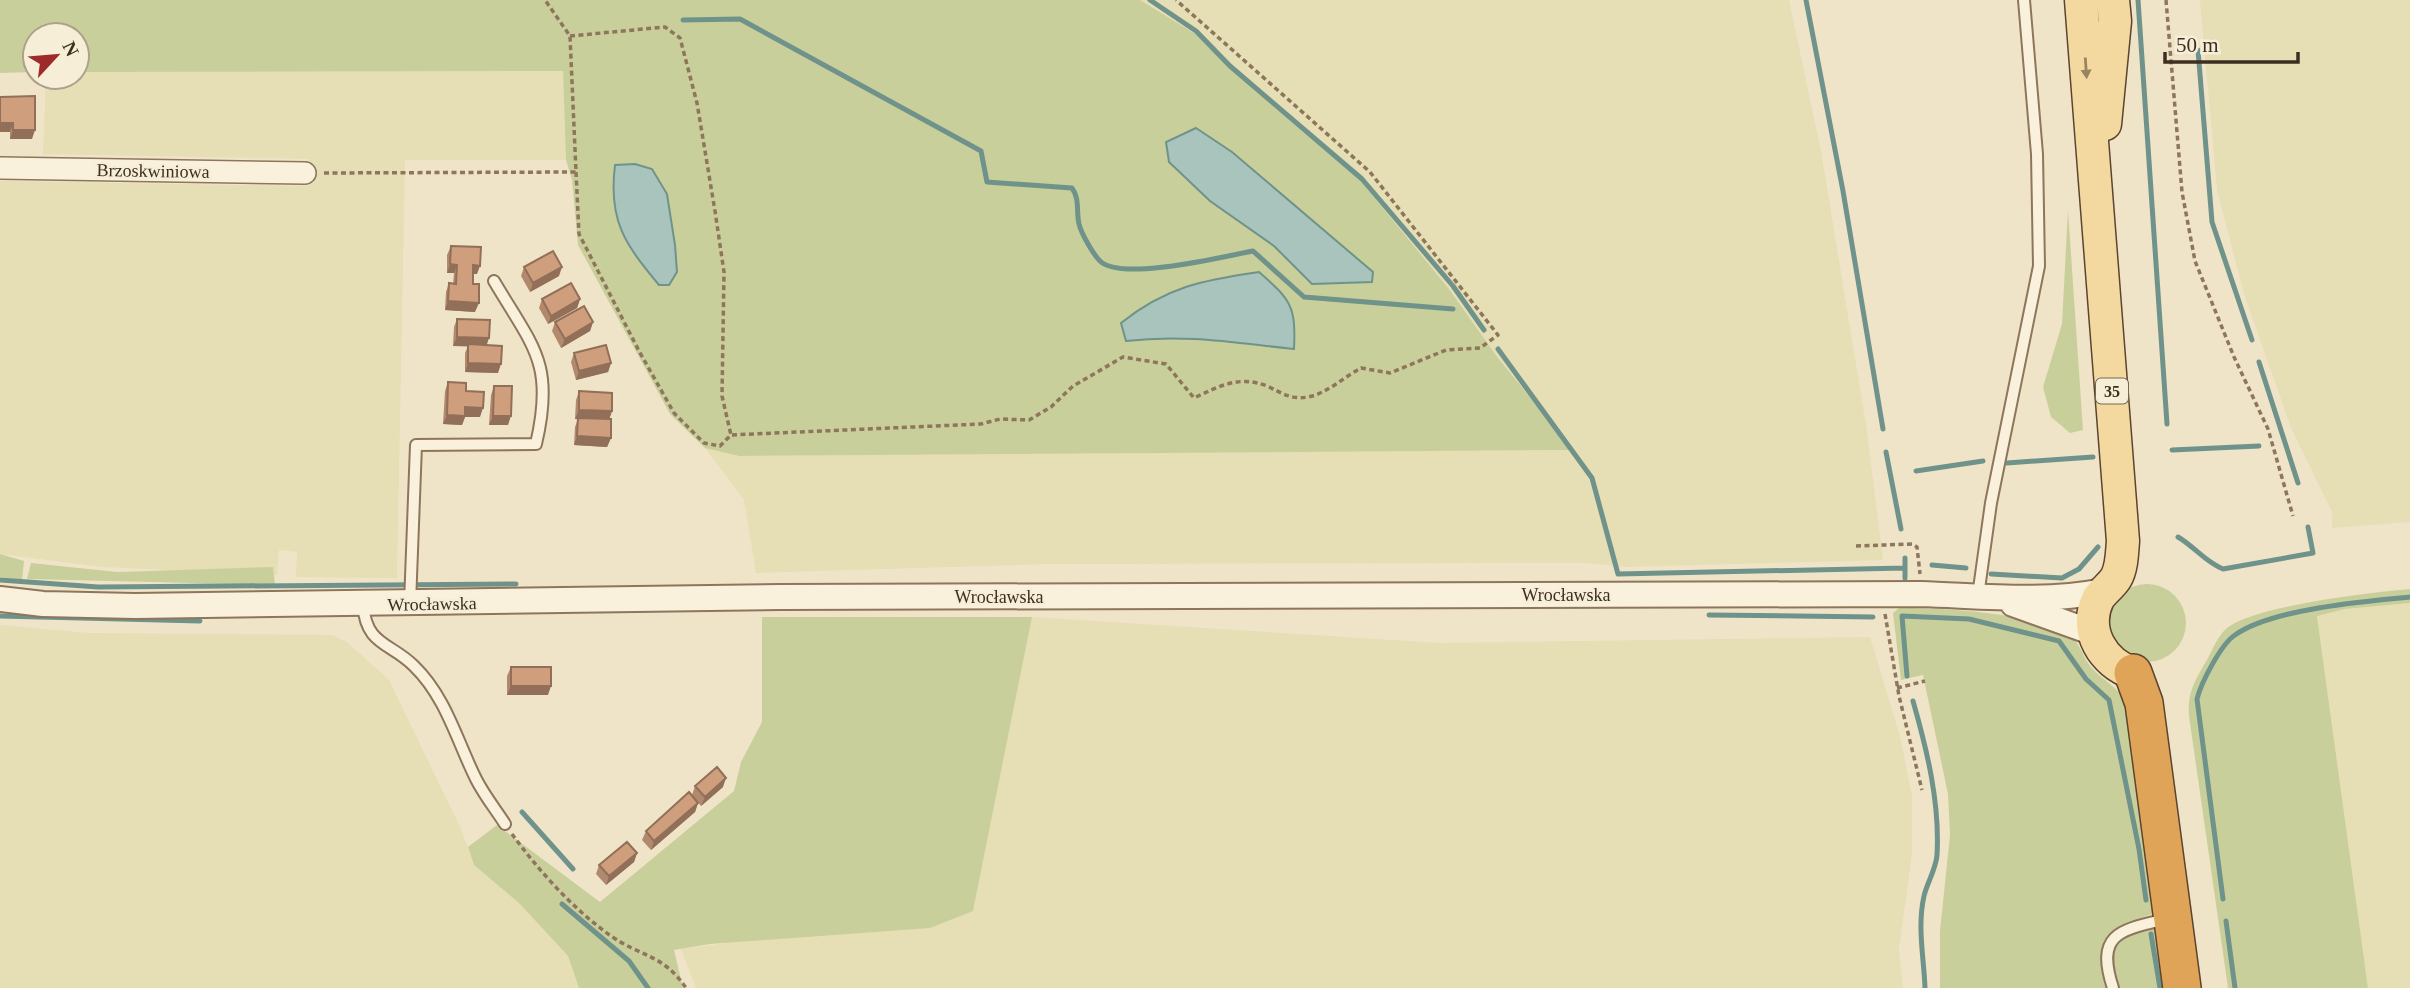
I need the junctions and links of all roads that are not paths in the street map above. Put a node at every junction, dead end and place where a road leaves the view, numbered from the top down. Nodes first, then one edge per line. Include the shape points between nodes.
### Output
1 (2024, 0) edge
2 (2081, 0) edge
3 (2113, 0) edge
4 (0, 168) edge
5 (305, 173) road end
6 (2097, 202) junction
7 (494, 281) dead end
8 (2104, 591) junction
9 (1988, 598) junction
10 (0, 599) edge
11 (363, 604) junction
12 (410, 604) junction
13 (2094, 633) junction
14 (2133, 673) joint
15 (505, 824) road end
16 (2173, 917) junction
17 (2113, 988) edge
18 (2182, 988) edge

1 - 9 lane via 2037,154 2039,266 1991,503
2 -> 6 main road, 35
3 - 6 main road, 35 via 2115,21
4 - 5 street, Brzoskwiniowa
6 - 8 main road, 35 via 2123,541 2116,579
7 - 12 lane via 539,358 544,412 536,444 416,444
8 - 9 street via 2076,597
8 - 13 main road, 35 via 2094,611
9 - 12 street, Wrocławska via 1922,594 780,597
9 - 13 street
10 - 11 street, Wrocławska via 122,606
11 - 12 street, Wrocławska
11 - 15 lane via 366,626 377,641 414,666 435,694 477,780
13 - 14 main road via 2108,659
14 - 16 highway via 2144,703
16 - 17 lane via 2128,928 2116,937 2105,959
16 - 18 highway

